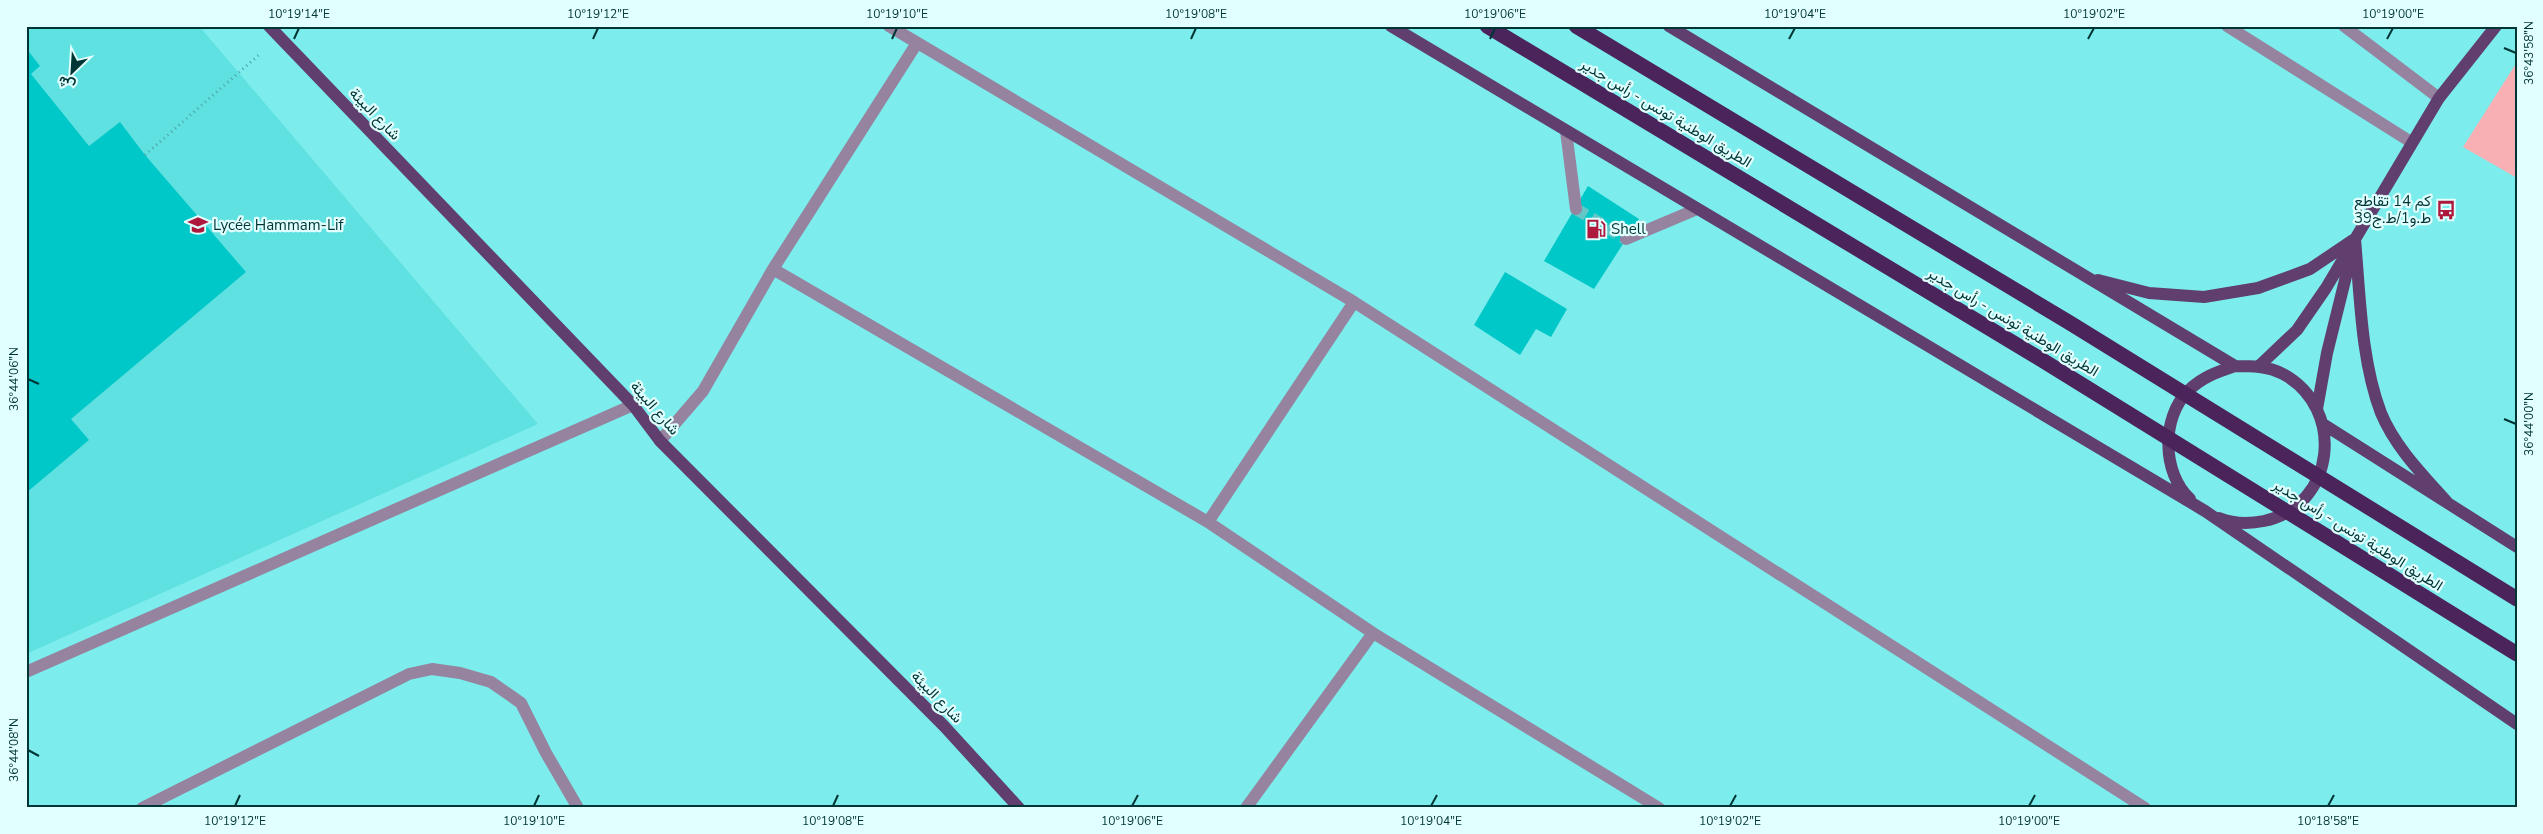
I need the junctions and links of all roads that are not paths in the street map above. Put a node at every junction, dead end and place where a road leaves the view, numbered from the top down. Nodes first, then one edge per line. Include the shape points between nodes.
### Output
1 (269, 26) edge
2 (889, 26) edge
3 (1391, 26) edge
4 (1487, 26) edge
5 (1576, 26) edge
6 (1669, 26) edge
7 (2227, 26) edge
8 (2344, 26) edge
9 (2496, 26) edge
10 (917, 43) junction
11 (2439, 98) junction
12 (1566, 131) junction
13 (2411, 142) junction
14 (1576, 209) dead end
15 (1697, 209) junction
16 (1626, 239) dead end
17 (2355, 239) junction
18 (2047, 254) junction
19 (773, 269) junction
20 (1354, 302) junction
21 (2235, 366) junction
22 (2259, 366) junction
23 (633, 405) junction
24 (2318, 409) junction
25 (2323, 424) junction
26 (660, 440) junction
27 (2447, 502) junction
28 (2204, 511) junction
29 (1208, 522) junction
30 (2517, 547) edge
31 (2517, 599) edge
32 (1373, 632) junction
33 (2517, 654) edge
34 (26, 672) edge
35 (2517, 724) edge
36 (1644, 804) edge
37 (142, 808) edge
38 (578, 808) edge
39 (1019, 808) edge
40 (1246, 808) edge
41 (1659, 808) edge
42 (2145, 808) edge

1 - 23 main road, شارع البيئة
2 - 10 street
3 - 12 main road
4 - 33 highway, الطريق الوطنية تونس - رأس جدير, bridge via 2034,355
5 - 31 highway, الطريق الوطنية تونس - رأس جدير, bridge via 2078,328
6 - 18 main road
7 - 13 street
8 - 11 street
9 - 11 main road
10 - 19 street
10 - 20 street
11 - 13 main road
12 - 14 street
12 - 15 main road
13 - 17 main road
15 - 16 street
15 - 28 main road
17 - 18 main road via 2310,269 2258,288 2204,297 2149,293 2096,279
17 - 22 main road via 2297,330
17 - 24 main road via 2329,344
17 - 27 main road via 2371,381 2382,415 2406,456
18 - 21 main road
19 - 26 street via 703,391
19 - 29 street
20 - 29 street
20 - 42 street
21 - 22 main road
21 - 28 main road via 2208,375 2187,392 2171,424 2168,442 2172,469 2184,493
22 - 24 main road via 2283,374 2303,388
23 - 26 main road, شارع البيئة
23 - 34 street
24 - 25 main road
25 - 27 main road
25 - 28 main road via 2326,447 2321,471 2311,491 2294,508 2273,519 2250,524 2226,521
26 - 39 main road, شارع البيئة via 944,726
27 - 30 main road
28 - 35 main road
29 - 32 street
32 - 36 street
32 - 40 street
36 - 41 street
37 - 38 street via 409,674 432,669 491,682 521,702

